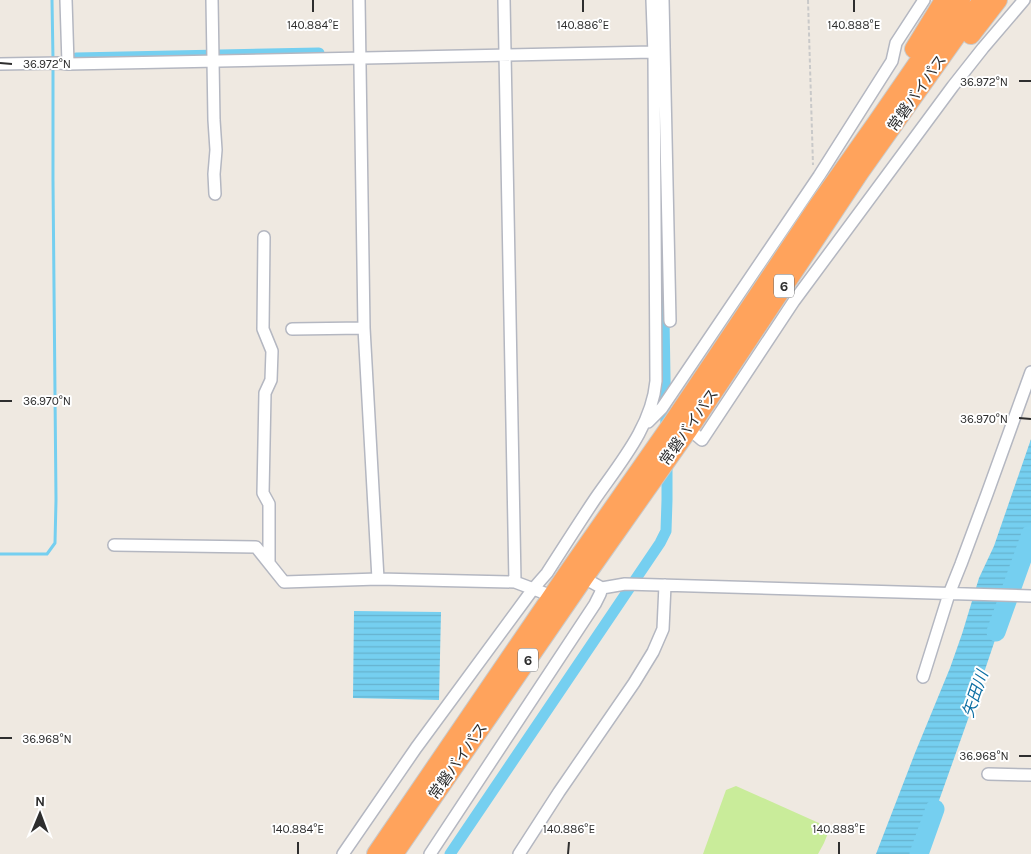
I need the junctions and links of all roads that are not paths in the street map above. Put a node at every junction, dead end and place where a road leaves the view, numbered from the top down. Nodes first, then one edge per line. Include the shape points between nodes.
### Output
1 (66, 0) edge
2 (212, 0) edge
3 (359, 0) edge
4 (504, 0) edge
5 (652, 0) edge
6 (663, 0) edge
7 (924, 0) edge
8 (944, 0) edge
9 (960, 0) edge
10 (982, 0) edge
11 (998, 0) edge
12 (1024, 0) edge
13 (656, 46) junction
14 (505, 55) junction
15 (360, 58) junction
16 (213, 61) junction
17 (0, 64) edge
18 (68, 64) junction
19 (924, 67) junction
20 (215, 194) dead end
21 (264, 236) dead end
22 (670, 321) dead end
23 (364, 328) junction
24 (292, 329) dead end
25 (1031, 372) edge
26 (643, 427) junction
27 (689, 429) junction
28 (667, 445) junction
29 (114, 545) dead end
30 (269, 563) junction
31 (584, 578) junction
32 (378, 579) junction
33 (515, 582) junction
34 (665, 585) junction
35 (602, 588) junction
36 (533, 589) junction
37 (950, 594) junction
38 (552, 596) junction
39 (1027, 596) edge
40 (923, 677) dead end
41 (988, 774) dead end
42 (1031, 775) edge
43 (343, 854) edge
44 (376, 854) edge
45 (394, 854) edge
46 (430, 854) edge
47 (519, 854) edge

1 - 18 street
2 - 16 street
3 - 15 street
4 - 14 street
5 - 13 street
6 - 13 street
7 - 26 street via 896,43 892,61 819,176 662,408
8 - 19 highway, 6
9 - 19 highway, 常磐バイパス / 6
10 - 19 highway, 常磐バイパス / 6
11 - 19 highway, 6
12 - 27 street via 952,86 794,301 702,440
13 - 14 street
13 - 22 street via 665,57
13 - 26 street via 656,382 652,407
14 - 15 street
14 - 33 street
15 - 16 street
15 - 23 street
16 - 18 street
16 - 20 street
17 - 18 street
19 - 27 highway, 常磐バイパス / 6 via 896,122
19 - 28 highway, 常磐バイパス / 6 via 877,122 817,207 672,425
21 - 30 street via 263,329 272,352 271,380 265,393 263,493 269,504
23 - 24 street
23 - 32 street
25 - 37 street
26 - 36 street via 547,573
27 - 28 highway, 常磐バイパス / 6
28 - 31 highway, 常磐バイパス / 6 via 662,466
28 - 38 highway, 常磐バイパス / 6
29 - 30 street via 256,547
30 - 32 street via 284,582
31 - 35 street
31 - 45 highway, 常磐バイパス / 6
32 - 33 street
33 - 36 street
34 - 35 street via 625,584
34 - 37 street
34 - 47 street via 663,630 653,652
35 - 46 street via 595,604
36 - 38 street
36 - 43 street
37 - 39 street
37 - 40 street
38 - 44 highway, 常磐バイパス / 6
41 - 42 street

